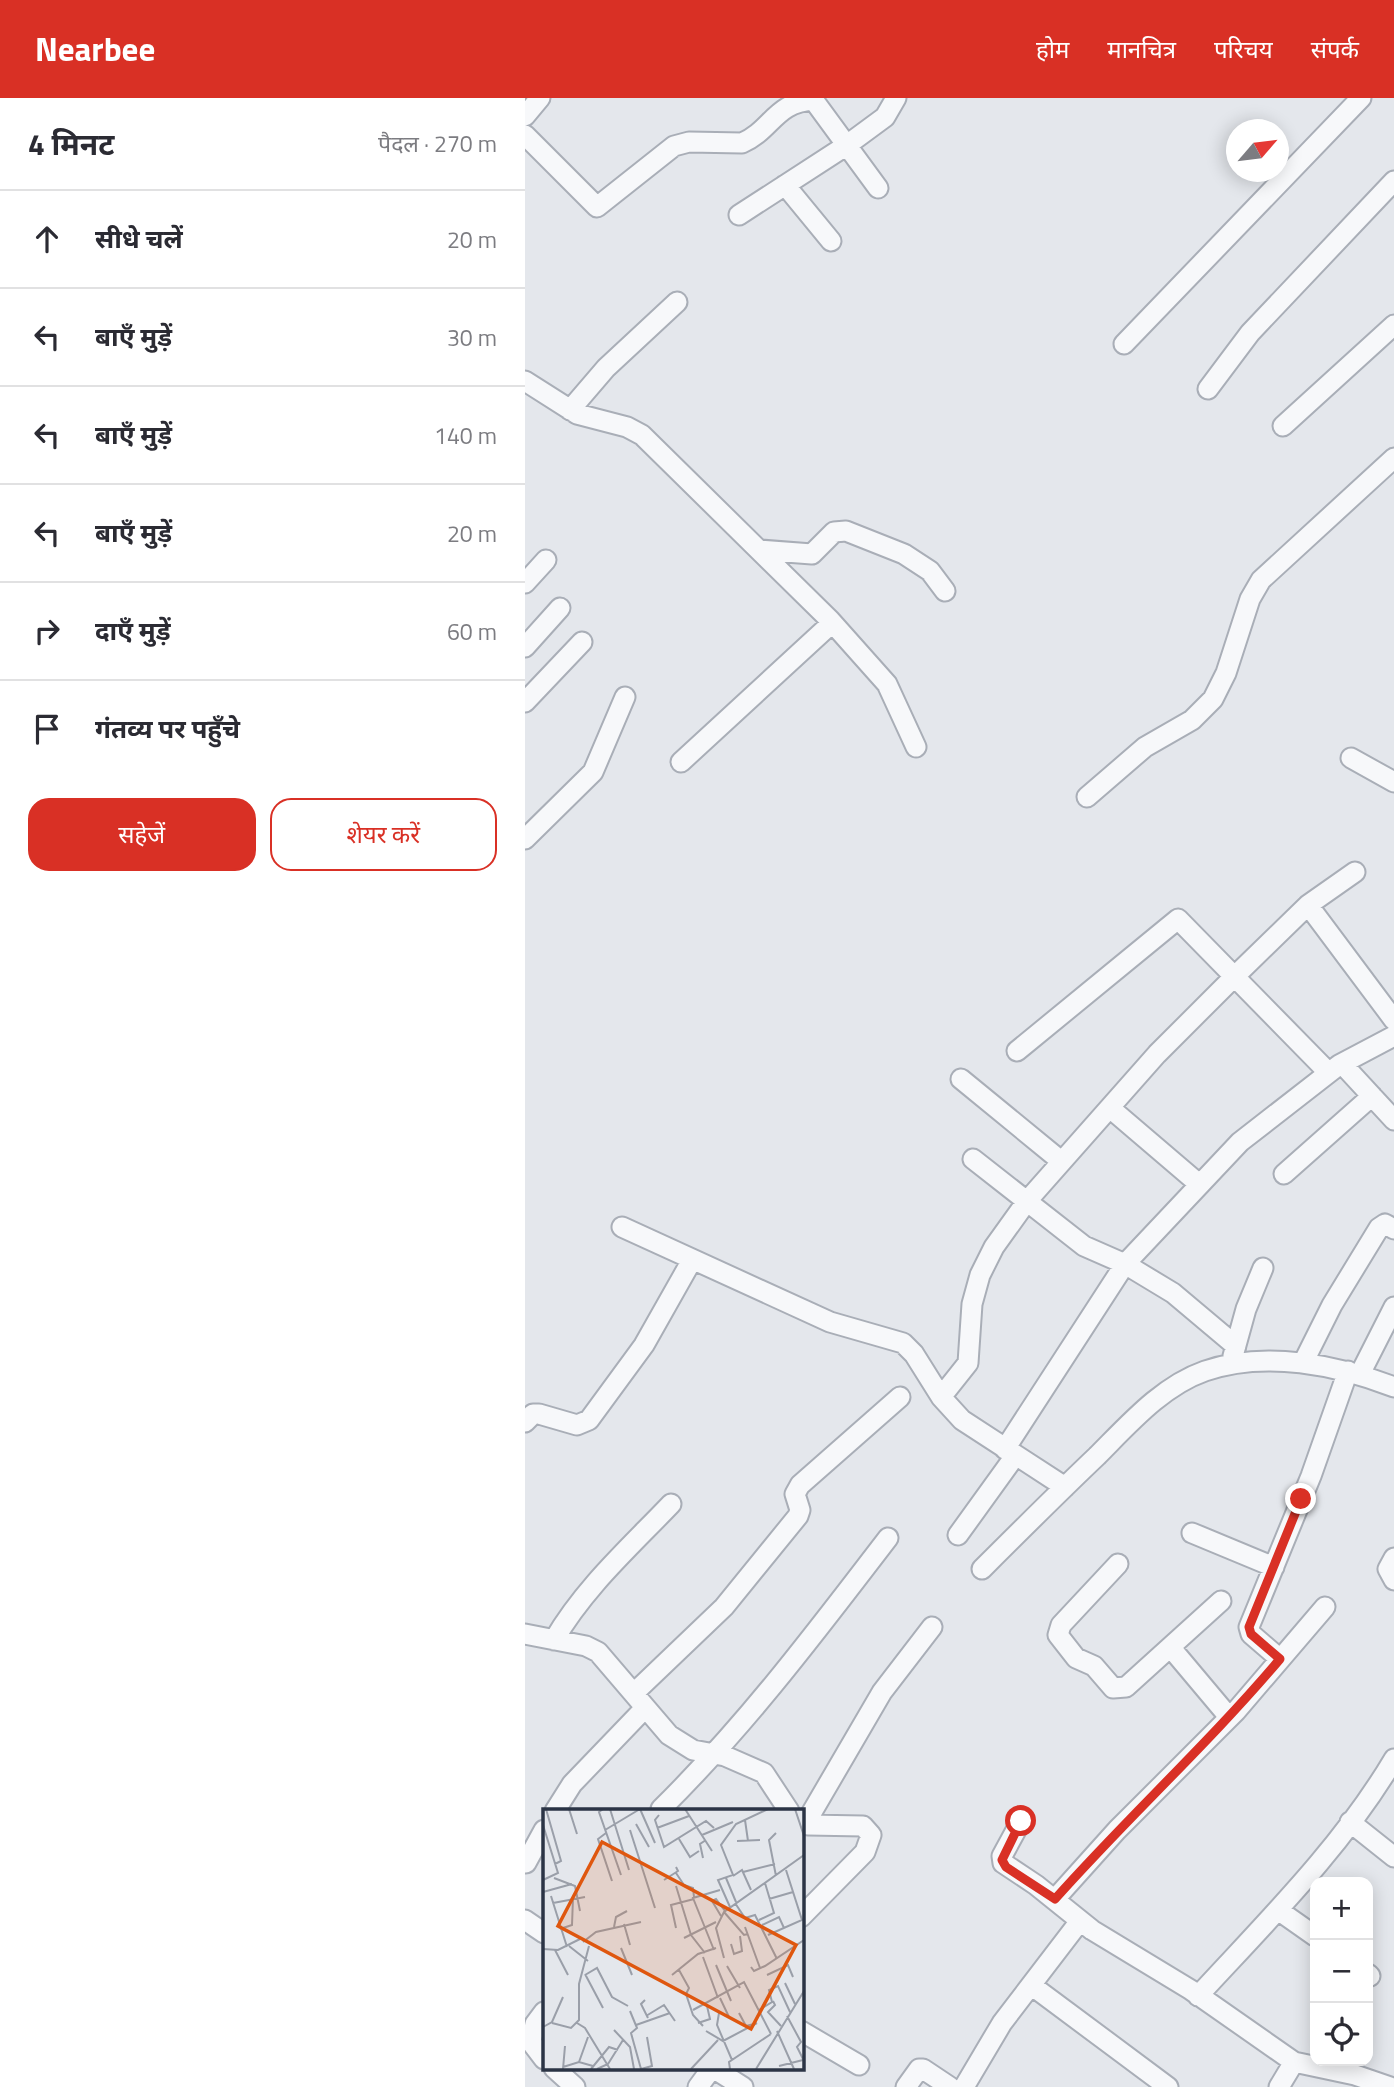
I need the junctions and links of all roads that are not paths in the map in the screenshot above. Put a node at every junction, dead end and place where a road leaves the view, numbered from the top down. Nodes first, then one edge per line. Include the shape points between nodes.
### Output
1 (540, 98) edge
2 (896, 98) edge
3 (1361, 98) edge
4 (813, 99) edge
5 (525, 116) edge
6 (525, 135) edge
7 (848, 145) junction
8 (1394, 181) edge
9 (785, 185) junction
10 (878, 188) dead end
11 (740, 215) dead end
12 (831, 242) dead end
13 (677, 302) dead end
14 (1394, 325) edge
15 (1124, 344) dead end
16 (525, 382) edge
17 (1208, 389) dead end
18 (570, 410) junction
19 (1283, 426) dead end
20 (1394, 458) edge
21 (761, 550) junction
22 (546, 560) dead end
23 (525, 583) edge
24 (945, 591) dead end
25 (561, 608) dead end
26 (832, 623) junction
27 (582, 642) dead end
28 (525, 647) edge
29 (625, 697) dead end
30 (525, 702) edge
31 (916, 747) dead end
32 (1351, 758) dead end
33 (681, 762) dead end
34 (1394, 782) edge
35 (1087, 797) dead end
36 (525, 839) edge
37 (1355, 873) dead end
38 (1308, 905) junction
39 (1233, 978) junction
40 (1394, 1020) edge
41 (1394, 1036) edge
42 (1017, 1051) dead end
43 (1333, 1068) junction
44 (961, 1079) dead end
45 (1372, 1096) junction
46 (1110, 1108) junction
47 (1394, 1120) edge
48 (973, 1159) dead end
49 (1061, 1161) junction
50 (1284, 1174) dead end
51 (1199, 1184) junction
52 (1027, 1200) junction
53 (622, 1227) dead end
54 (1394, 1229) edge
55 (692, 1260) junction
56 (1125, 1264) junction
57 (1263, 1268) dead end
58 (1394, 1307) edge
59 (1233, 1355) junction
60 (1303, 1363) junction
61 (1354, 1373) junction
62 (1394, 1387) edge
63 (900, 1397) dead end
64 (941, 1397) junction
65 (525, 1422) edge
66 (1010, 1453) junction
67 (1065, 1487) junction
68 (671, 1504) dead end
69 (1192, 1533) dead end
70 (958, 1535) dead end
71 (888, 1538) dead end
72 (1394, 1558) edge
73 (1118, 1564) dead end
74 (1273, 1567) junction
75 (982, 1569) dead end
76 (1394, 1580) edge
77 (1221, 1601) dead end
78 (1325, 1606) dead end
79 (932, 1627) dead end
80 (525, 1634) edge
81 (554, 1640) junction
82 (1171, 1648) junction
83 (1280, 1659) junction
84 (639, 1701) junction
85 (1229, 1717) junction
86 (717, 1754) junction
87 (1394, 1759) edge
88 (556, 1809) edge
89 (661, 1809) edge
90 (788, 1809) edge
91 (1021, 1821) dead end
92 (1350, 1822) junction
93 (803, 1823) edge
94 (543, 1832) edge
95 (1394, 1857) edge
96 (526, 1863) edge
97 (1055, 1899) junction
98 (1278, 1910) junction
99 (803, 1915) edge
100 (525, 1920) edge
101 (1080, 1921) junction
102 (543, 1932) edge
103 (1310, 1932) edge
104 (1031, 1985) junction
105 (1198, 1996) junction
106 (543, 2013) edge
107 (803, 2032) edge
108 (543, 2058) edge
109 (1294, 2062) junction
110 (859, 2065) dead end
111 (556, 2070) edge
112 (711, 2070) edge
113 (715, 2070) edge
114 (575, 2087) edge
115 (698, 2087) edge
116 (743, 2087) edge
117 (906, 2087) edge
118 (950, 2087) edge
119 (964, 2087) edge
120 (1168, 2087) edge
121 (1279, 2087) edge
122 (1390, 2087) edge

1 - 5 street
2 - 7 street via 885,117
3 - 15 street
4 - 6 street via 792,103 741,144 689,142 674,146 600,206 594,206
4 - 7 street
7 - 9 street
7 - 10 street
8 - 17 street via 1250,332
9 - 11 street
9 - 12 street
13 - 18 street via 606,368
14 - 19 street
16 - 18 street
18 - 21 street via 642,435
20 - 35 street via 1261,580 1250,599 1221,685 1202,712 1145,747
21 - 24 street via 812,554 834,533 846,531 904,554 930,571
21 - 26 street
22 - 23 street
25 - 28 street
26 - 31 street via 887,684
26 - 33 street
27 - 30 street
29 - 36 street via 593,772
32 - 34 street
37 - 38 street
38 - 39 street
38 - 40 street
39 - 42 street via 1178,919
39 - 43 street
39 - 46 street
41 - 43 street
43 - 45 street
43 - 51 street via 1264,1121
44 - 49 street
45 - 47 street
45 - 50 street
46 - 49 street
46 - 51 street
48 - 52 street
49 - 52 street
51 - 56 street
52 - 56 street via 1084,1245
52 - 64 street via 980,1275 972,1304 970,1357
53 - 55 street
54 - 60 street via 1385,1224 1380,1228 1332,1305
55 - 64 street via 830,1322 903,1343
55 - 65 street via 644,1345 589,1420 577,1425 533,1414
56 - 59 street via 1174,1293
56 - 66 street
57 - 59 street via 1245,1309
58 - 61 street
59 - 60 street
59 - 67 street via 1173,1387 1144,1409
60 - 61 street
61 - 62 street
61 - 74 street
63 - 84 street via 800,1485 795,1494 798,1516
64 - 66 street via 962,1420
66 - 67 street
66 - 70 street
67 - 75 street
68 - 81 street via 600,1577
69 - 74 street
71 - 86 street
72 - 76 street via 1388,1569
73 - 82 street via 1061,1625 1059,1640 1121,1690
74 - 83 street via 1249,1627
77 - 82 street
78 - 83 street
79 - 93 street via 889,1682
80 - 81 street
81 - 84 street via 599,1652
82 - 85 street
83 - 85 street
84 - 86 street via 681,1744
84 - 88 street
85 - 97 street
86 - 89 street
86 - 90 street via 764,1773
87 - 92 street
91 - 97 street via 1002,1860
92 - 95 street
92 - 98 street
93 - 99 street via 863,1826 871,1835 865,1852
94 - 96 street
97 - 101 street
98 - 103 street
98 - 105 street
100 - 102 street
101 - 104 street
101 - 105 street
104 - 119 street
104 - 120 street
105 - 109 street
106 - 108 street via 531,2042
107 - 110 street
109 - 121 street
109 - 122 street
111 - 114 street
112 - 115 street
113 - 116 street
117 - 118 street via 923,2068

